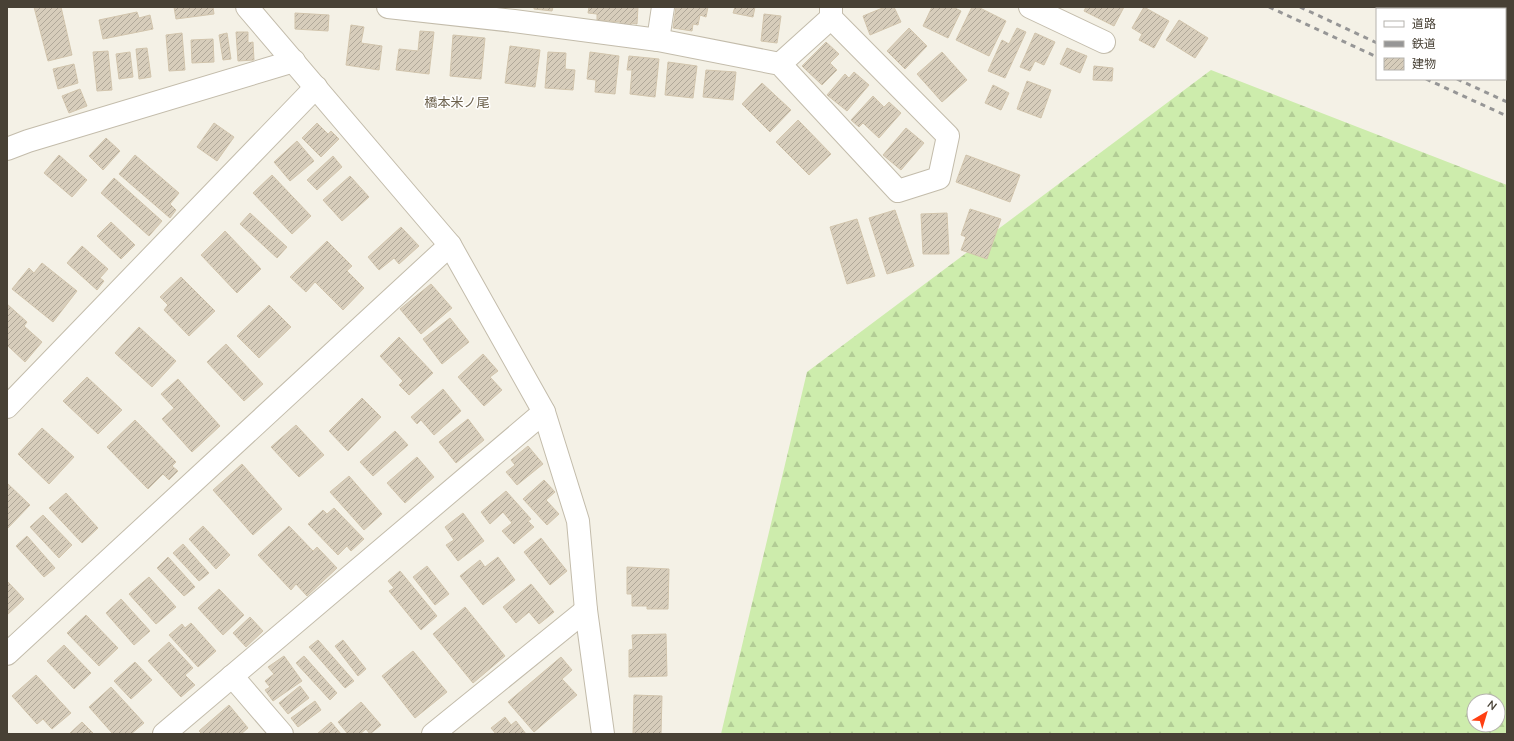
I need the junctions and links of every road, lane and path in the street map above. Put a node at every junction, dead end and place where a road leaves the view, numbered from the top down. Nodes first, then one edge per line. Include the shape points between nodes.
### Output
1 (247, 7) edge
2 (388, 7) edge
3 (664, 7) edge
4 (1030, 7) edge
5 (831, 12) edge
6 (515, 14) edge
7 (658, 40) junction
8 (1104, 42) dead end
9 (294, 61) junction
10 (780, 64) junction
11 (316, 87) junction
12 (7, 149) edge
13 (450, 245) junction
14 (7, 407) edge
15 (544, 412) junction
16 (586, 610) junction
17 (7, 654) edge
18 (232, 676) junction
19 (164, 734) edge
20 (282, 734) edge
21 (433, 734) edge
22 (603, 734) edge

1 - 9 street
2 - 6 street
3 - 7 street
4 - 8 street
5 - 10 street
5 - 10 street via 948,136 939,178 898,191
6 - 7 street
7 - 10 street
9 - 11 street
9 - 12 street via 28,140
11 - 13 street
11 - 14 street
13 - 15 street
13 - 17 street
15 - 16 street via 578,521
15 - 18 street
16 - 21 street
16 - 22 street
18 - 19 street
18 - 20 street

